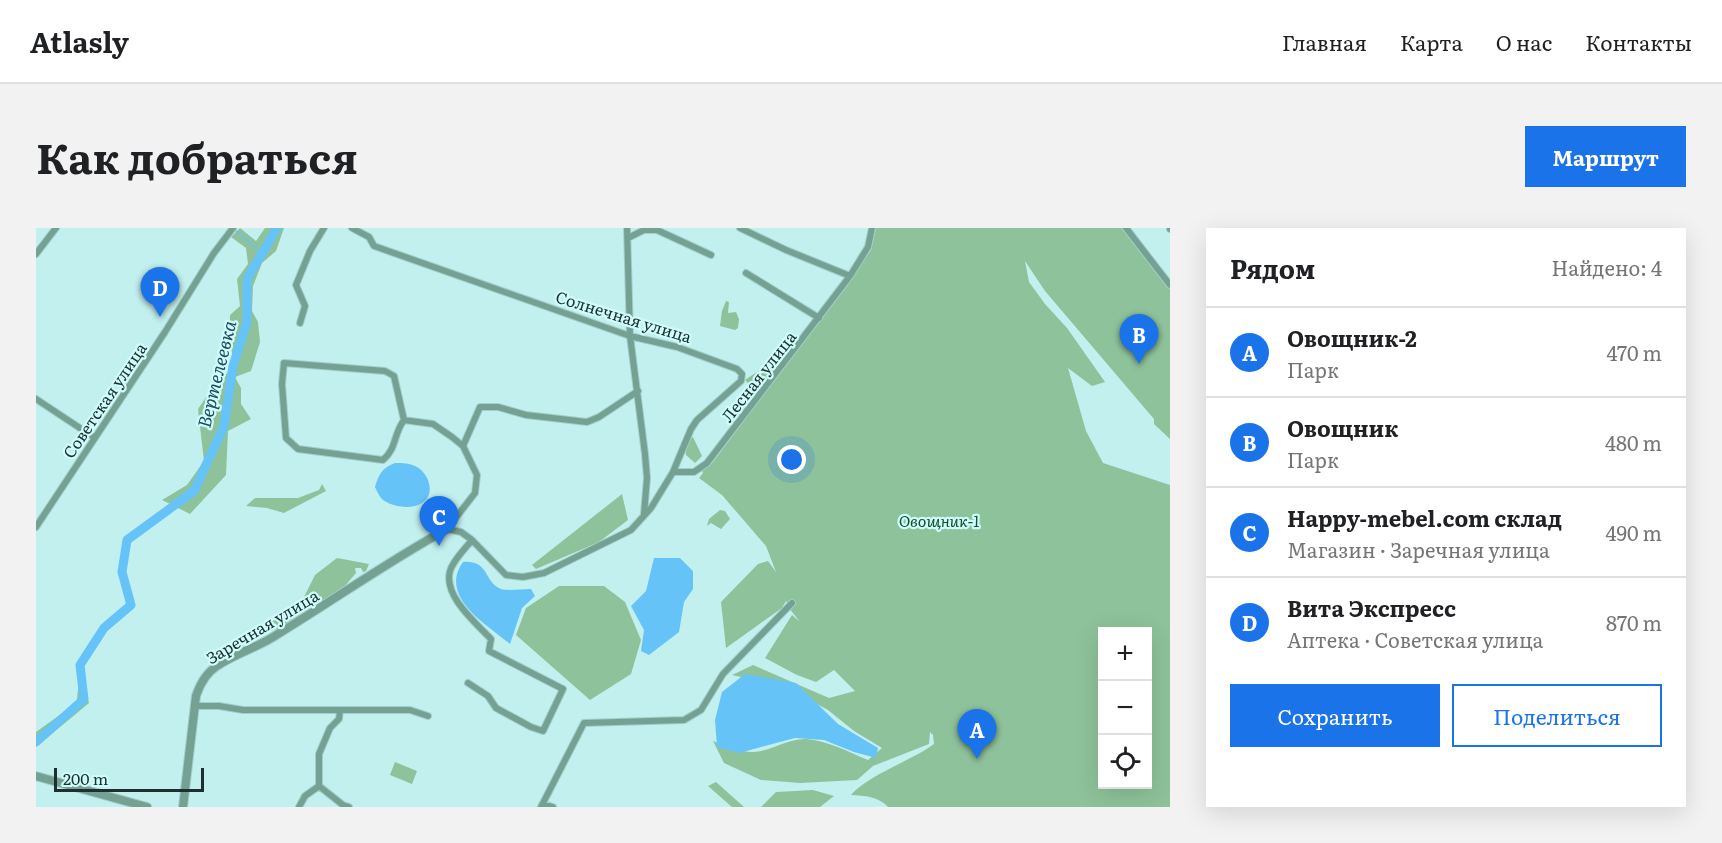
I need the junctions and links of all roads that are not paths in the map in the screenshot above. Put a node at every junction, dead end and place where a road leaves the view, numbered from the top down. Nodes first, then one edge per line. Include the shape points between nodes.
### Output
1 (56, 228) edge
2 (233, 228) edge
3 (324, 228) edge
4 (352, 228) edge
5 (627, 228) edge
6 (740, 228) edge
7 (872, 228) edge
8 (1126, 228) edge
9 (628, 238) junction
10 (36, 254) edge
11 (711, 255) dead end
12 (746, 273) dead end
13 (850, 276) junction
14 (1170, 285) edge
15 (819, 318) junction
16 (300, 323) dead end
17 (630, 336) junction
18 (638, 392) junction
19 (36, 399) edge
20 (404, 420) junction
21 (95, 438) junction
22 (463, 446) junction
23 (673, 472) junction
24 (644, 515) junction
25 (36, 527) edge
26 (447, 529) junction
27 (472, 540) junction
28 (792, 603) dead end
29 (468, 683) dead end
30 (195, 706) junction
31 (340, 710) junction
32 (428, 716) dead end
33 (36, 776) edge
34 (319, 786) junction
35 (542, 805) edge
36 (345, 806) edge
37 (147, 807) edge
38 (183, 807) edge
39 (299, 807) edge
40 (553, 807) edge

1 - 10 street
2 - 21 street, Советская улица
3 - 16 street via 296,285 305,306
4 - 17 street, Солнечная улица via 369,237 374,246
5 - 9 street
6 - 13 street
7 - 13 street, Лесная улица via 868,247
8 - 14 street
9 - 11 street via 644,230 657,230
9 - 17 street
12 - 15 street
13 - 15 street, Лесная улица
15 - 23 street, Лесная улица via 707,464 694,472
17 - 18 street
17 - 23 street, Солнечная улица via 677,346 742,374 741,381 697,420
18 - 22 street via 587,422 480,407
18 - 24 street via 645,454
19 - 21 street
20 - 20 street via 397,383 385,371 284,363 286,438 298,450 383,460 393,450 397,429
20 - 22 street via 433,424
21 - 25 street, Советская улица
22 - 26 street via 477,475 475,493
23 - 24 street
24 - 27 street via 631,530 612,540 544,573 524,577 506,574
26 - 27 street
26 - 30 street, Заречная улица via 398,556 276,636 217,666 200,685
27 - 29 street via 449,572 457,602 491,639 489,651 563,690 543,731 496,708 488,696
28 - 35 street via 723,674 701,710 684,720 584,723
30 - 31 street
30 - 38 street, Заречная улица
31 - 32 street via 410,710
31 - 34 street via 319,754
33 - 37 street
34 - 36 street
34 - 39 street via 310,791
35 - 40 street

